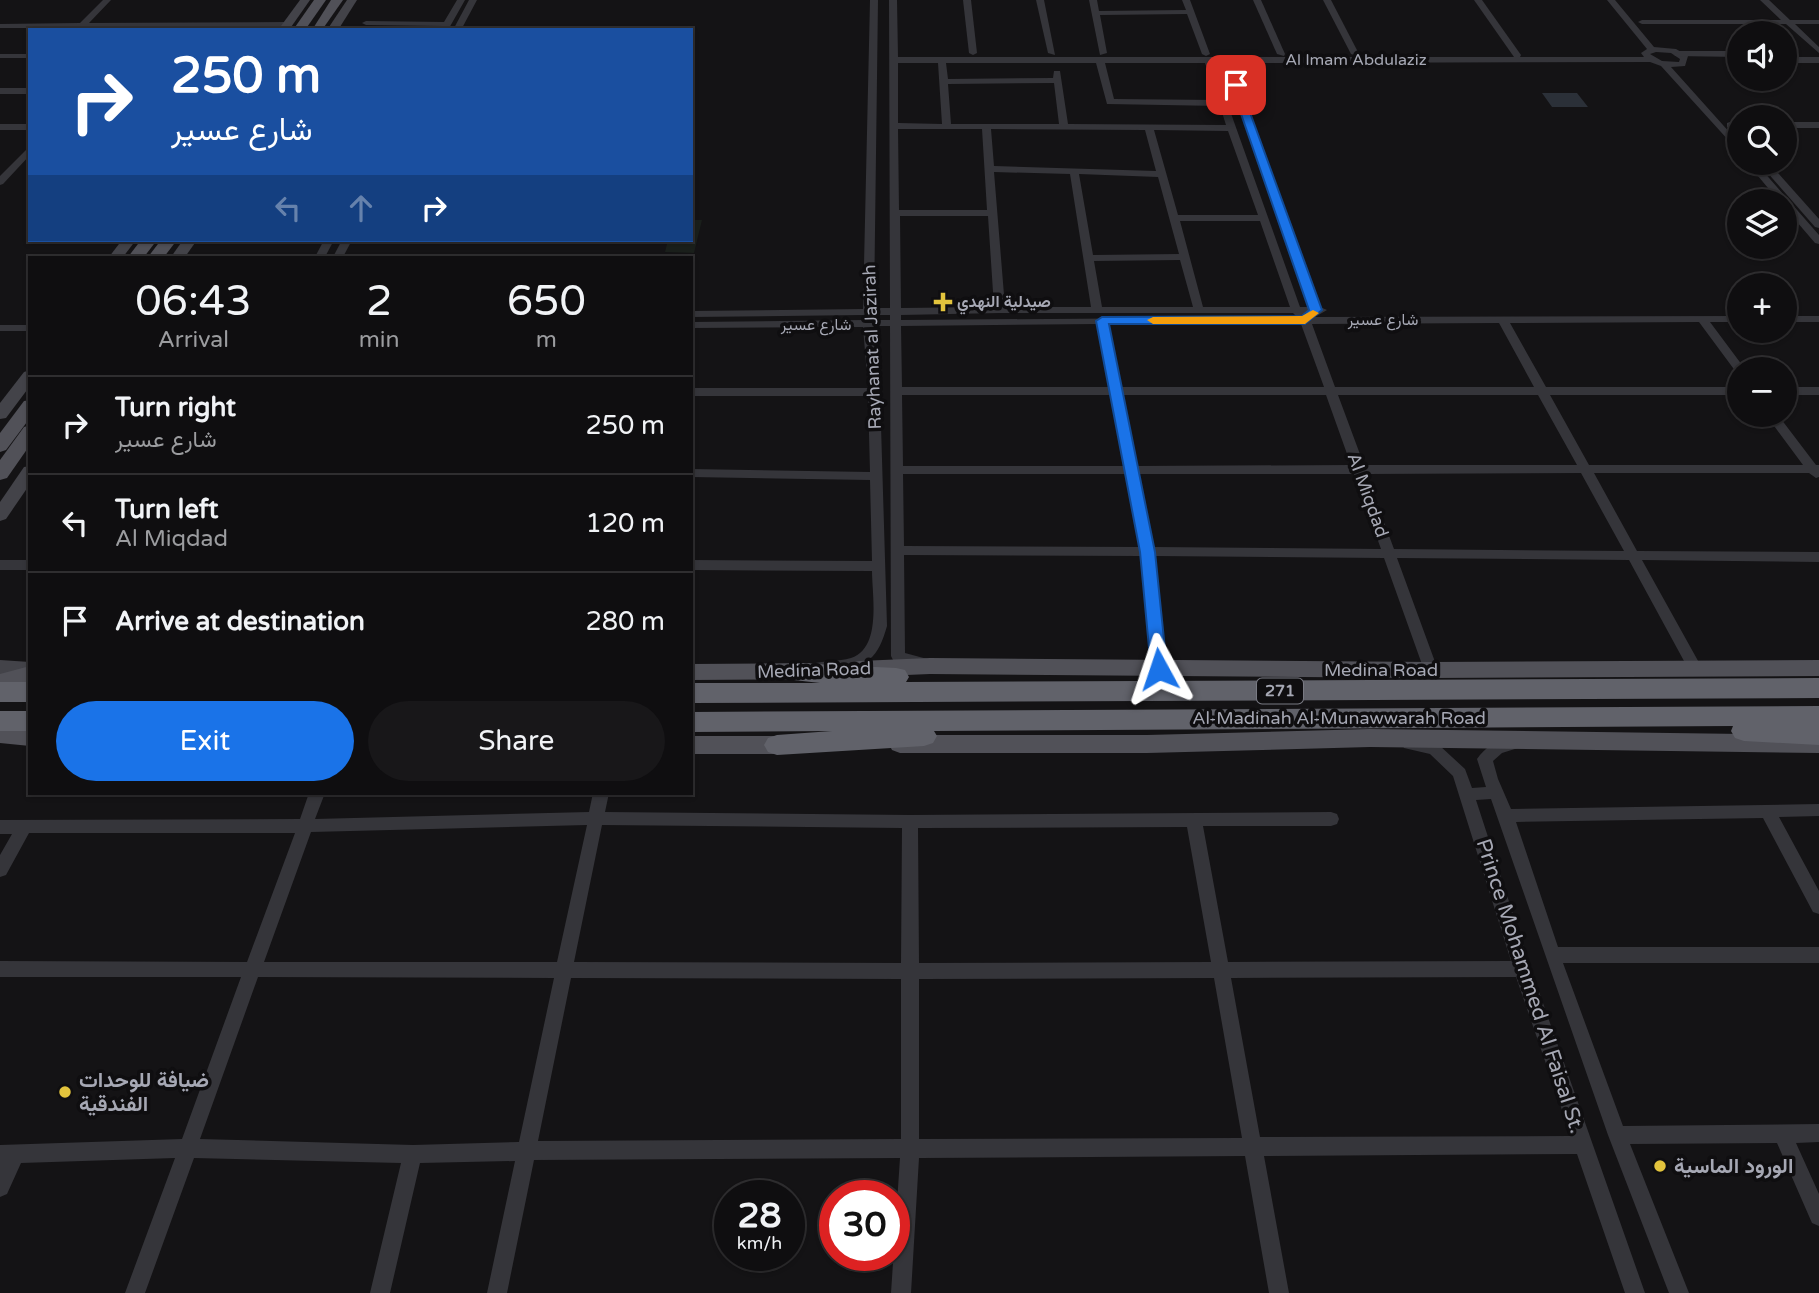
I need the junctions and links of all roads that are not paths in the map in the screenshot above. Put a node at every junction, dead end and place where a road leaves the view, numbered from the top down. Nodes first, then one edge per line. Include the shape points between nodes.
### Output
1 (107, 0) edge
2 (305, 0) edge
3 (320, 0) edge
4 (337, 0) edge
5 (352, 0) edge
6 (461, 0) edge
7 (473, 0) edge
8 (874, 0) edge
9 (892, 0) edge
10 (967, 0) edge
11 (1040, 0) edge
12 (1093, 0) edge
13 (1186, 0) edge
14 (1257, 0) edge
15 (1327, 0) edge
16 (1478, 0) edge
17 (1611, 0) edge
18 (1624, 0) edge
19 (1765, 0) edge
20 (1191, 12) junction
21 (1095, 13) junction
22 (1787, 21) edge
23 (1642, 22) junction
24 (1727, 22) edge
25 (1797, 22) edge
26 (1819, 22) edge
27 (366, 23) dead end
28 (0, 26) edge
29 (446, 27) edge
30 (80, 28) edge
31 (290, 28) edge
32 (317, 28) edge
33 (333, 28) edge
34 (458, 28) edge
35 (1797, 31) edge
36 (1664, 50) junction
37 (1819, 52) edge
38 (974, 53) junction
39 (1797, 53) edge
40 (1281, 54) junction
41 (1355, 54) junction
42 (0, 55) edge
43 (1517, 55) junction
44 (1649, 55) junction
45 (1727, 55) edge
46 (28, 56) edge
47 (893, 56) junction
48 (1054, 57) junction
49 (1102, 57) junction
50 (1207, 57) junction
51 (942, 60) junction
52 (1227, 60) junction
53 (1680, 60) junction
54 (1727, 60) edge
55 (1797, 60) edge
56 (1819, 60) edge
57 (1664, 64) junction
58 (1058, 80) junction
59 (944, 82) junction
60 (0, 91) edge
61 (28, 91) edge
62 (1110, 102) junction
63 (1223, 103) junction
64 (1727, 116) edge
65 (1797, 125) edge
66 (1819, 125) edge
67 (894, 126) junction
68 (947, 126) junction
69 (1115, 126) junction
70 (0, 127) edge
71 (28, 127) edge
72 (986, 127) junction
73 (1064, 127) junction
74 (1149, 127) junction
75 (1231, 128) junction
76 (1727, 135) edge
77 (0, 136) edge
78 (28, 136) edge
79 (28, 151) edge
80 (989, 169) junction
81 (1074, 172) junction
82 (1161, 174) junction
83 (1761, 175) edge
84 (1775, 175) edge
85 (2, 178) edge
86 (1774, 189) edge
87 (895, 213) junction
88 (993, 213) junction
89 (1797, 216) edge
90 (1174, 218) junction
91 (1263, 218) junction
92 (1818, 223) edge
93 (1819, 241) edge
94 (127, 242) edge
95 (147, 242) edge
96 (167, 242) edge
97 (117, 256) edge
98 (137, 256) edge
99 (157, 256) edge
100 (1185, 257) junction
101 (1088, 258) junction
102 (1000, 310) junction
103 (1199, 310) junction
104 (1316, 310) junction
105 (1727, 311) edge
106 (1797, 311) edge
107 (1819, 311) edge
108 (693, 314) edge
109 (1100, 315) junction
110 (1300, 315) junction
111 (895, 318) junction
112 (868, 319) junction
113 (1797, 319) edge
114 (1819, 319) edge
115 (1503, 320) junction
116 (1703, 320) junction
117 (1727, 320) edge
118 (693, 325) edge
119 (0, 328) edge
120 (28, 328) edge
121 (1730, 357) edge
122 (28, 378) edge
123 (896, 391) junction
124 (1116, 391) junction
125 (1331, 391) junction
126 (1542, 391) junction
127 (1727, 391) edge
128 (1797, 391) edge
129 (1819, 391) edge
130 (693, 392) edge
131 (874, 392) junction
132 (28, 408) edge
133 (0, 414) edge
134 (1782, 427) edge
135 (28, 434) edge
136 (0, 446) edge
137 (1585, 469) junction
138 (897, 470) junction
139 (1132, 470) junction
140 (1359, 470) junction
141 (1817, 472) edge
142 (693, 473) edge
143 (0, 474) edge
144 (28, 474) edge
145 (876, 476) junction
146 (0, 514) edge
147 (898, 550) junction
148 (1148, 552) junction
149 (1390, 554) junction
150 (1633, 556) junction
151 (1819, 557) edge
152 (0, 565) edge
153 (28, 565) edge
154 (693, 565) edge
155 (879, 566) junction
156 (930, 666) junction
157 (1695, 667) junction
158 (1819, 668) edge
159 (0, 669) edge
160 (1431, 670) junction
161 (28, 671) edge
162 (28, 672) edge
163 (693, 672) edge
164 (794, 672) junction
165 (1819, 678) edge
166 (1157, 680) junction
167 (0, 682) edge
168 (1819, 688) edge
169 (1677, 689) junction
170 (0, 692) edge
171 (28, 692) edge
172 (693, 693) edge
173 (1819, 716) edge
174 (1495, 718) junction
175 (1216, 719) junction
176 (28, 722) edge
177 (693, 722) edge
178 (2, 733) edge
179 (1819, 735) edge
180 (28, 737) edge
181 (1370, 738) junction
182 (1532, 739) junction
183 (1819, 744) edge
184 (693, 745) edge
185 (778, 745) junction
186 (1496, 793) junction
187 (1468, 794) junction
188 (316, 795) edge
189 (601, 795) edge
190 (1767, 810) junction
191 (1819, 810) edge
192 (1506, 816) junction
193 (596, 818) junction
194 (1194, 820) junction
195 (1331, 820) dead end
196 (910, 822) junction
197 (304, 826) junction
198 (0, 827) edge
199 (24, 827) junction
200 (0, 870) edge
201 (1819, 906) edge
202 (1819, 955) edge
203 (1552, 956) junction
204 (0, 969) edge
205 (254, 969) junction
206 (1521, 969) junction
207 (566, 970) junction
208 (1221, 970) junction
209 (910, 971) junction
210 (1782, 1133) junction
211 (1819, 1133) edge
212 (1617, 1135) junction
213 (1583, 1145) junction
214 (189, 1148) junction
215 (1253, 1148) junction
216 (909, 1150) junction
217 (525, 1151) junction
218 (8, 1154) edge
219 (413, 1154) junction
220 (0, 1187) edge
221 (1819, 1216) edge
222 (135, 1293) edge
223 (380, 1293) edge
224 (497, 1293) edge
225 (901, 1293) edge
226 (1279, 1293) edge
227 (1635, 1293) edge
228 (1679, 1293) edge

1 - 30 street
2 - 31 main road
3 - 31 main road
4 - 32 main road
5 - 33 main road
6 - 29 street
7 - 34 street
8 - 112 street, Rayhanat al Jazirah
9 - 47 street, Rayhanat al Jazirah
10 - 38 street
11 - 48 street
12 - 21 street
13 - 20 street, Al Miqdad
14 - 40 street
15 - 41 street
16 - 43 street
17 - 44 street
18 - 23 street
19 - 22 street
20 - 21 street
20 - 50 street, Al Miqdad
21 - 49 street
23 - 24 street
23 - 36 street
25 - 26 street
27 - 29 street
28 - 30 street
30 - 31 street
35 - 37 street
36 - 44 street
36 - 53 street
37 - 39 street
38 - 47 street
38 - 48 street
40 - 41 street
40 - 50 street
41 - 43 street
42 - 46 street
43 - 44 street
44 - 52 street, Al Imam Abdulaziz
44 - 57 street
45 - 53 street
47 - 51 street, Al Imam Abdulaziz
47 - 67 street, Rayhanat al Jazirah
48 - 49 street, Al Imam Abdulaziz
48 - 51 street, Al Imam Abdulaziz
48 - 58 street
49 - 50 street, Al Imam Abdulaziz
49 - 62 street
50 - 52 street, Al Imam Abdulaziz
50 - 63 street, Al Miqdad
51 - 59 street
52 - 104 street
53 - 54 street
53 - 57 street
53 - 64 street
55 - 56 street
57 - 76 street
58 - 59 street
58 - 73 street
59 - 68 street
60 - 61 street
62 - 63 street
62 - 69 street
63 - 75 street, Al Miqdad
65 - 66 street
67 - 68 street
67 - 87 street, Rayhanat al Jazirah
68 - 72 street
69 - 73 street
69 - 74 street
70 - 71 street
72 - 73 street
72 - 80 street
74 - 75 street
74 - 82 street
75 - 91 street, Al Miqdad
77 - 78 street
79 - 85 street
80 - 81 street
80 - 88 street
81 - 82 street
81 - 101 street
82 - 90 street
83 - 86 street
84 - 92 street
87 - 88 street
87 - 111 street, Rayhanat al Jazirah
88 - 102 street
89 - 93 street
90 - 91 street
90 - 100 street
91 - 110 street, Al Miqdad
94 - 97 main road
95 - 98 main road
96 - 99 main road
100 - 101 street
100 - 103 street
101 - 109 street
102 - 109 street, شارع عسير
102 - 111 street, شارع عسير
103 - 109 street, شارع عسير
103 - 110 street, شارع عسير
104 - 105 street, شارع عسير
104 - 110 street, شارع عسير
106 - 107 street
108 - 112 street, شارع عسير
109 - 110 street, شارع عسير
109 - 111 street, شارع عسير
109 - 124 street
110 - 115 street, شارع عسير
110 - 125 street, Al Miqdad
111 - 112 street, شارع عسير
111 - 123 street, Rayhanat al Jazirah
112 - 118 street, شارع عسير
112 - 131 street, Rayhanat al Jazirah
113 - 114 street
115 - 116 street, شارع عسير
115 - 126 street
116 - 117 street, شارع عسير
116 - 121 street
119 - 120 street
122 - 133 main road
123 - 124 street
123 - 138 street, Rayhanat al Jazirah
124 - 125 street
124 - 139 street
125 - 126 street
125 - 140 street, Al Miqdad
126 - 127 street
126 - 137 street
128 - 129 street
130 - 131 street
131 - 145 street, Rayhanat al Jazirah
132 - 136 main road
134 - 141 street
135 - 143 main road
137 - 140 street
137 - 141 street
137 - 150 street
138 - 139 street
138 - 147 street, Rayhanat al Jazirah
139 - 140 street
139 - 148 street
140 - 149 street, Al Miqdad
142 - 145 street
144 - 146 main road
145 - 155 street, Rayhanat al Jazirah
147 - 148 street
147 - 156 street, Rayhanat al Jazirah via 898,656
148 - 149 street
148 - 166 street
149 - 150 street
149 - 160 street, Al Miqdad
150 - 151 street
150 - 157 street
152 - 153 street
154 - 155 street
155 - 164 street, Rayhanat al Jazirah via 880,626 870,654 859,661
156 - 164 main road, Medina Road
156 - 166 main road, Medina Road
157 - 158 main road, Medina Road
157 - 160 main road, Medina Road
159 - 161 main road
160 - 166 main road, Medina Road
162 - 167 main road
163 - 164 main road, Medina Road
164 - 166 highway
165 - 169 highway
166 - 169 highway, Al-Madinah Al-Munawwarah Road / 271
166 - 172 highway, Al-Madinah Al-Munawwarah Road / 271
168 - 169 highway, Al-Madinah Al-Munawwarah Road / 271
170 - 171 highway
173 - 174 highway, Al-Madinah Al-Munawwarah Road / 271
174 - 175 highway, Al-Madinah Al-Munawwarah Road / 271
174 - 179 highway
175 - 177 highway, Al-Madinah Al-Munawwarah Road / 271
175 - 185 highway
176 - 178 highway
178 - 180 main road
181 - 182 main road
181 - 185 main road
181 - 187 street, Prince Mohammed Al Faisal St. via 1434,749 1460,774
182 - 183 main road
182 - 186 street, Prince Mohammed Al Faisal St. via 1497,748 1485,759
184 - 185 main road
186 - 187 street
186 - 192 street, Prince Mohammed Al Faisal St.
187 - 206 street, Prince Mohammed Al Faisal St.
188 - 197 street
189 - 193 street
190 - 191 street
190 - 192 street
190 - 201 street
192 - 203 street, Prince Mohammed Al Faisal St.
193 - 196 street
193 - 197 street
193 - 207 street
194 - 195 street
194 - 196 street
194 - 208 street
196 - 209 street
197 - 199 street
197 - 205 street
198 - 199 street
199 - 200 street
202 - 203 street
203 - 212 street, Prince Mohammed Al Faisal St.
204 - 205 street
205 - 207 street
205 - 214 street
206 - 208 street
206 - 213 street, Prince Mohammed Al Faisal St.
207 - 209 street
207 - 217 street
208 - 209 street
208 - 215 street
209 - 216 street
210 - 211 street
210 - 212 street
210 - 221 street
212 - 228 street, Prince Mohammed Al Faisal St.
213 - 215 street
213 - 227 street, Prince Mohammed Al Faisal St.
214 - 218 street
214 - 219 street
214 - 222 street
215 - 216 street
215 - 226 street
216 - 217 street
216 - 225 street
217 - 219 street
217 - 224 street
218 - 220 street
219 - 223 street

